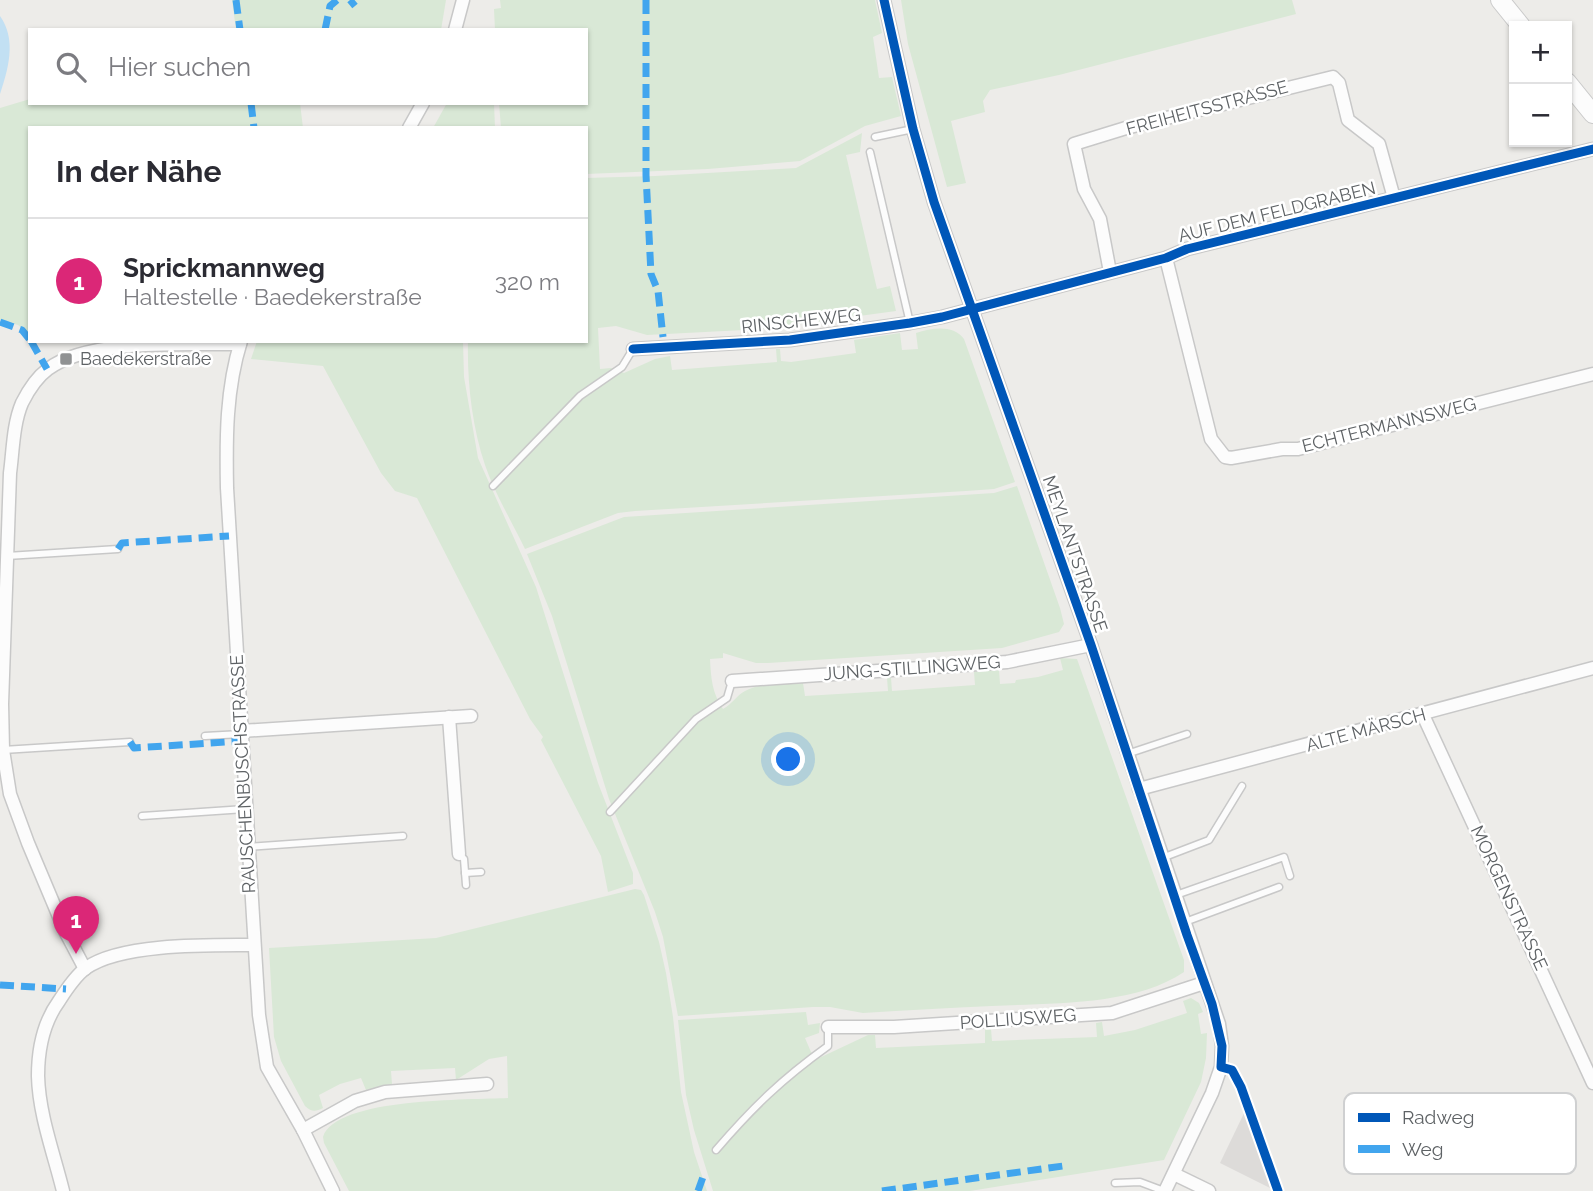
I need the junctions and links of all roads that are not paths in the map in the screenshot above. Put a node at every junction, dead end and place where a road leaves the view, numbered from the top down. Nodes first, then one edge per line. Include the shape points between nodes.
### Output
1 (463, 0) edge
2 (884, 0) edge
3 (1500, 0) edge
4 (1517, 21) edge
5 (456, 28) edge
6 (1569, 84) edge
7 (422, 105) edge
8 (1593, 114) edge
9 (410, 126) edge
10 (913, 129) junction
11 (875, 137) dead end
12 (1593, 149) edge
13 (870, 152) dead end
14 (1394, 198) junction
15 (1166, 258) junction
16 (1110, 272) junction
17 (971, 309) junction
18 (909, 323) junction
19 (240, 343) edge
20 (633, 349) joint
21 (1593, 374) edge
22 (494, 486) dead end
23 (118, 549) dead end
24 (8, 556) junction
25 (1091, 645) junction
26 (1593, 668) edge
27 (732, 681) joint
28 (1423, 715) junction
29 (471, 716) dead end
30 (449, 717) junction
31 (241, 732) junction
32 (1186, 734) dead end
33 (205, 736) dead end
34 (130, 742) dead end
35 (3, 750) junction
36 (1127, 754) junction
37 (1241, 786) dead end
38 (1139, 789) junction
39 (245, 809) junction
40 (610, 812) dead end
41 (142, 816) dead end
42 (403, 836) dead end
43 (247, 847) junction
44 (459, 855) joint
45 (1162, 858) junction
46 (481, 872) dead end
47 (465, 873) junction
48 (1290, 876) dead end
49 (466, 885) dead end
50 (1279, 887) dead end
51 (1174, 896) junction
52 (1183, 922) junction
53 (253, 945) junction
54 (85, 969) junction
55 (1205, 983) junction
56 (828, 1027) joint
57 (1220, 1067) junction
58 (1593, 1083) edge
59 (487, 1084) dead end
60 (303, 1129) junction
61 (716, 1150) dead end
62 (1174, 1174) junction
63 (1115, 1183) dead end
64 (63, 1191) edge
65 (333, 1191) edge
66 (1165, 1191) edge
67 (1209, 1191) edge
68 (1278, 1191) edge

1 - 5 street
2 - 10 street, MEYLANTSTRASSE
3 - 4 main road
6 - 8 main road
7 - 9 street
10 - 11 lane
10 - 17 street, MEYLANTSTRASSE
12 - 14 street, AUF DEM FELDGRABEN
13 - 18 lane
14 - 15 street, AUF DEM FELDGRABEN via 1186,249
14 - 16 street, FREIHEITSSTRASSE via 1379,144 1348,120 1339,83 1333,77 1126,128 1074,144 1084,189 1100,219
15 - 16 street, AUF DEM FELDGRABEN
15 - 21 street, ECHTERMANNSWEG via 1211,439 1224,457 1298,449
16 - 17 street, AUF DEM FELDGRABEN
17 - 18 street, RINSCHEWEG
17 - 25 street, MEYLANTSTRASSE
18 - 20 street, RINSCHEWEG via 780,341
19 - 24 street via 99,350 66,359 42,374 21,405 14,439
19 - 31 street, RAUSCHENBUSCHSTRASSE via 230,387 226,444
20 - 22 lane via 622,366 580,396
23 - 24 lane
24 - 35 street
25 - 27 street, JUNG-STILLINGWEG via 1007,662
25 - 36 street, MEYLANTSTRASSE
26 - 28 street, ALTE MÄRSCH
27 - 40 lane via 727,698 696,719
28 - 38 street, ALTE MÄRSCH
28 - 58 street, MORGENSTRASSE
29 - 30 street
30 - 31 street
30 - 44 street
31 - 33 lane
31 - 39 street, RAUSCHENBUSCHSTRASSE
32 - 36 lane
34 - 35 lane
35 - 54 street via 10,794 28,843
36 - 38 street, MEYLANTSTRASSE
37 - 45 lane via 1209,840
38 - 45 street, MEYLANTSTRASSE
39 - 41 lane
39 - 43 street, RAUSCHENBUSCHSTRASSE
42 - 43 lane
43 - 53 street, RAUSCHENBUSCHSTRASSE
44 - 47 lane
45 - 51 street, MEYLANTSTRASSE
46 - 47 lane
47 - 49 lane
48 - 51 lane via 1284,858
50 - 52 lane
51 - 52 street, MEYLANTSTRASSE
52 - 55 street, MEYLANTSTRASSE
53 - 54 street via 152,949 116,956
53 - 60 street, RAUSCHENBUSCHSTRASSE via 267,1067
54 - 64 street via 52,1010 38,1056 44,1115
55 - 56 street, POLLIUSWEG via 1112,1013
55 - 57 street, MEYLANTSTRASSE via 1219,1024
56 - 61 lane via 828,1046 762,1098
57 - 62 street, MEYLANTSTRASSE
57 - 68 lane via 1233,1070
59 - 60 street via 385,1092
60 - 65 street, RAUSCHENBUSCHSTRASSE
62 - 66 street, MEYLANTSTRASSE
62 - 67 street
63 - 66 lane via 1140,1182

